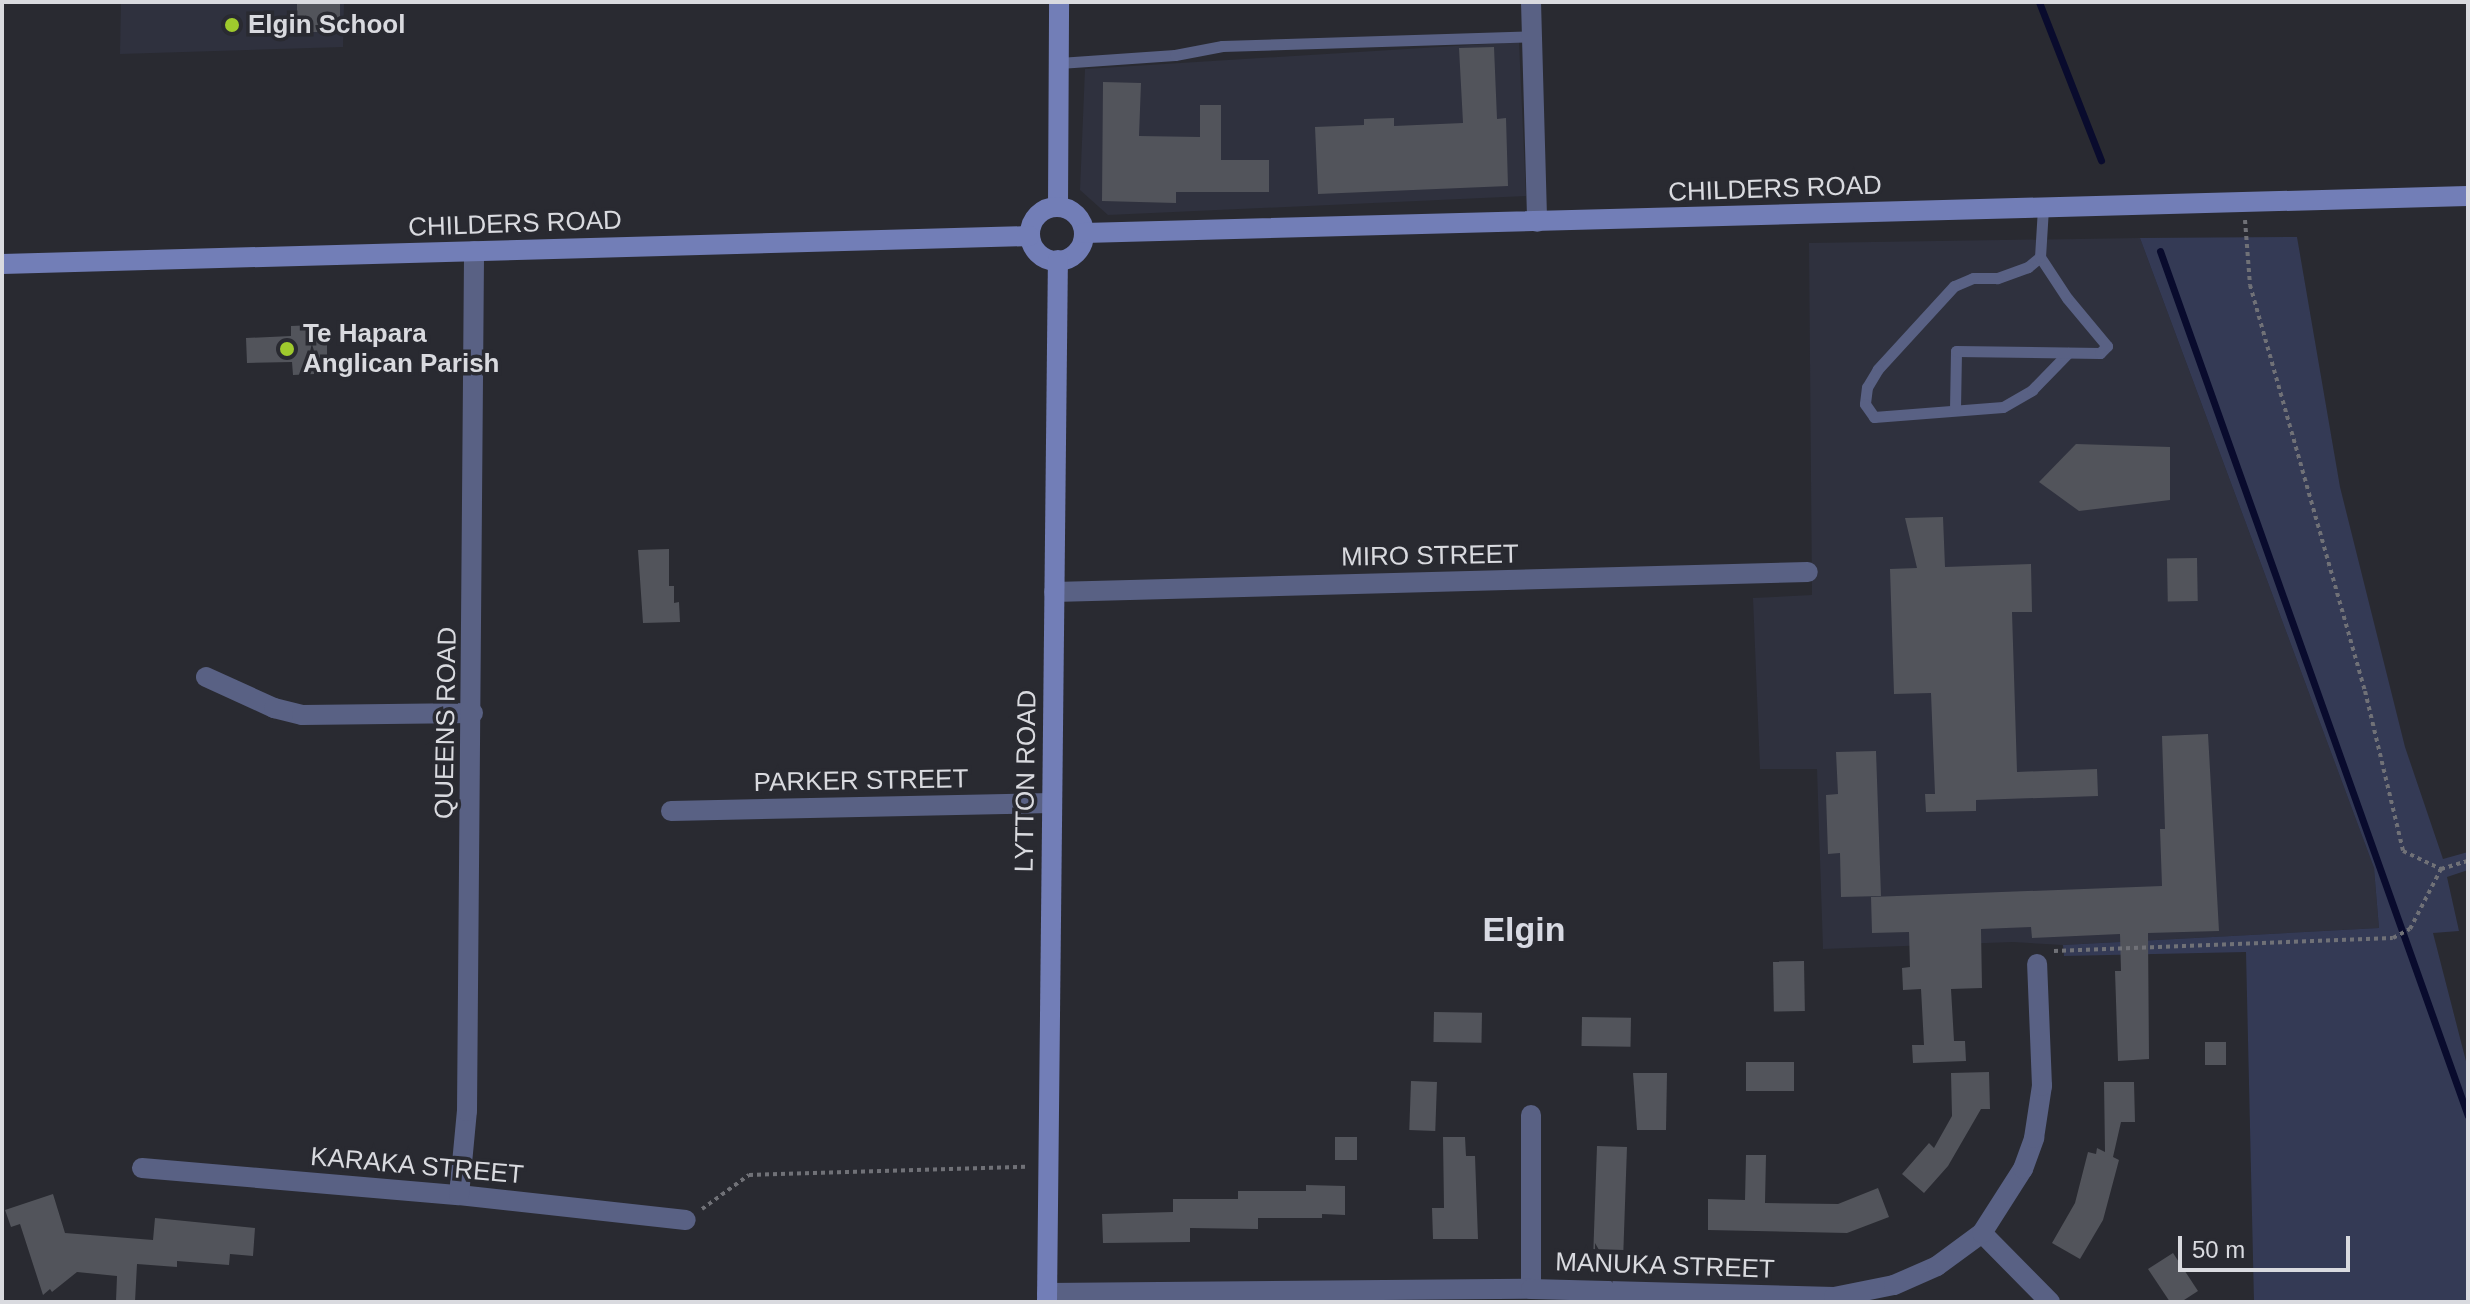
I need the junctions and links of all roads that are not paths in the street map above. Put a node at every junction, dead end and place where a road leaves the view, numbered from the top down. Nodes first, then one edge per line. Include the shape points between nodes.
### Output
1 (1059, 2) edge
2 (1531, 2) edge
3 (1532, 36) junction
4 (1059, 63) junction
5 (2468, 196) edge
6 (1058, 207) junction
7 (2043, 208) junction
8 (1537, 222) junction
9 (1084, 233) junction
10 (1030, 236) junction
11 (474, 251) junction
12 (2040, 257) junction
13 (1058, 260) junction
14 (2, 264) edge
15 (2068, 353) junction
16 (1955, 409) junction
17 (1808, 572) dead end
18 (1054, 592) junction
19 (206, 677) dead end
20 (473, 713) junction
21 (1051, 803) junction
22 (671, 811) dead end
23 (2037, 964) road end
24 (1531, 1115) dead end
25 (142, 1168) dead end
26 (459, 1195) junction
27 (686, 1220) road end
28 (1982, 1233) junction
29 (1531, 1289) junction
30 (1047, 1297) edge
31 (2050, 1302) edge

1 - 4 street
2 - 3 street
3 - 4 lane via 1222,46 1175,55
3 - 8 street
4 - 6 street
5 - 7 street, CHILDERS ROAD
6 - 9 street via 1080,220
6 - 10 street via 1032,219
7 - 8 street, CHILDERS ROAD
7 - 12 lane
8 - 9 street, CHILDERS ROAD
9 - 13 street via 1078,252
10 - 11 street, CHILDERS ROAD
10 - 13 street via 1036,251
11 - 14 street, CHILDERS ROAD
11 - 20 street, QUEENS ROAD
12 - 15 lane via 2107,346 2100,353
12 - 16 lane via 1997,278 1973,278 1954,286 1867,387 1865,404 1874,417
13 - 18 street, LYTTON ROAD
15 - 16 lane via 2032,390 2003,407
15 - 16 lane via 1956,351
17 - 18 street, MIRO STREET
18 - 21 street, LYTTON ROAD
19 - 20 street via 302,715
20 - 26 street, QUEENS ROAD via 467,1111
21 - 22 street, PARKER STREET
21 - 30 street, LYTTON ROAD
23 - 28 street, MANUKA STREET via 2042,1086 2034,1138 2009,1195
24 - 29 street
25 - 26 street, KARAKA STREET
26 - 27 street, KARAKA STREET
28 - 29 street, MANUKA STREET via 1937,1266 1894,1285 1834,1297
28 - 31 street
29 - 30 street, MANUKA STREET

